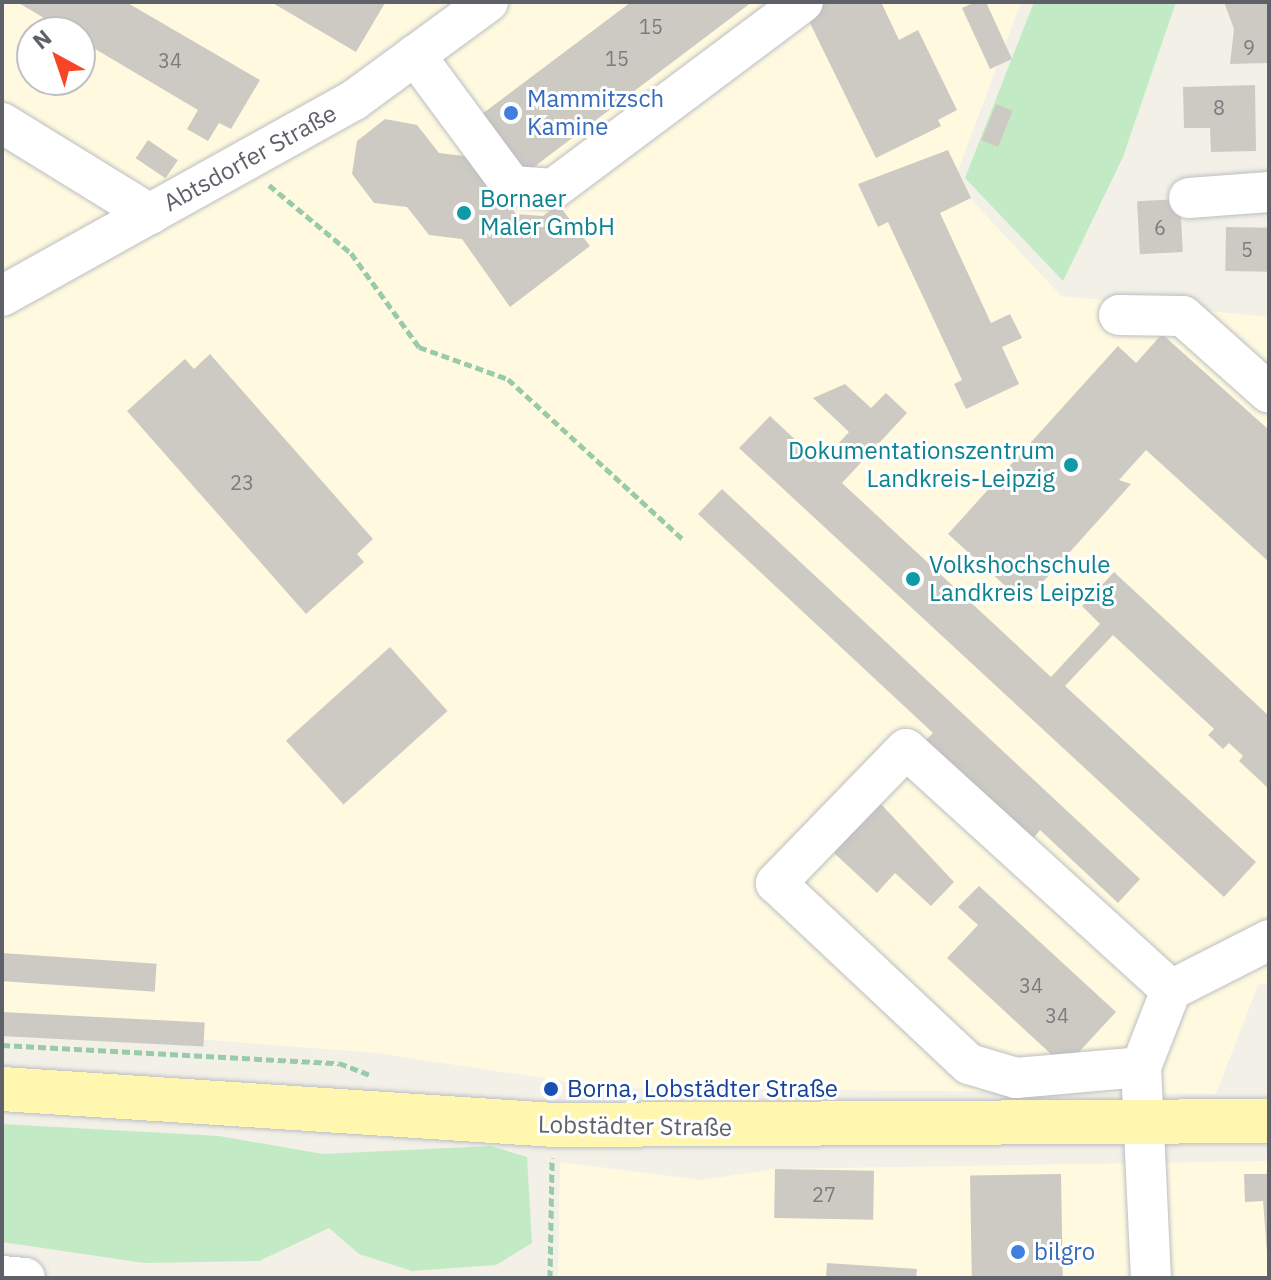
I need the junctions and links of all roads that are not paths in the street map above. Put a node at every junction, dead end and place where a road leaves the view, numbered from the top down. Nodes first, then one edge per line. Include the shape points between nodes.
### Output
1 (488, 2) edge
2 (803, 2) edge
3 (415, 55) junction
4 (2, 123) edge
5 (1269, 192) edge
6 (1189, 198) dead end
7 (150, 214) junction
8 (2, 296) edge
9 (1119, 315) dead end
10 (1269, 393) edge
11 (1269, 940) edge
12 (1171, 990) junction
13 (1141, 1067) junction
14 (2, 1089) edge
15 (1269, 1121) edge
16 (1148, 1123) junction
17 (2, 1276) edge
18 (25, 1278) edge
19 (1151, 1278) edge

1 - 3 street, Abtsdorfer Straße
2 - 3 street via 553,189 512,186
3 - 7 street, Abtsdorfer Straße
4 - 7 street
5 - 6 street
7 - 8 street, Abtsdorfer Straße
9 - 10 street via 1183,316
11 - 12 street
12 - 13 street
12 - 13 street via 906,749 776,883 969,1064 1016,1078
13 - 16 street
14 - 16 main road, Lobstädter Straße via 554,1125
15 - 16 main road, Lobstädter Straße
16 - 19 street
17 - 18 street

